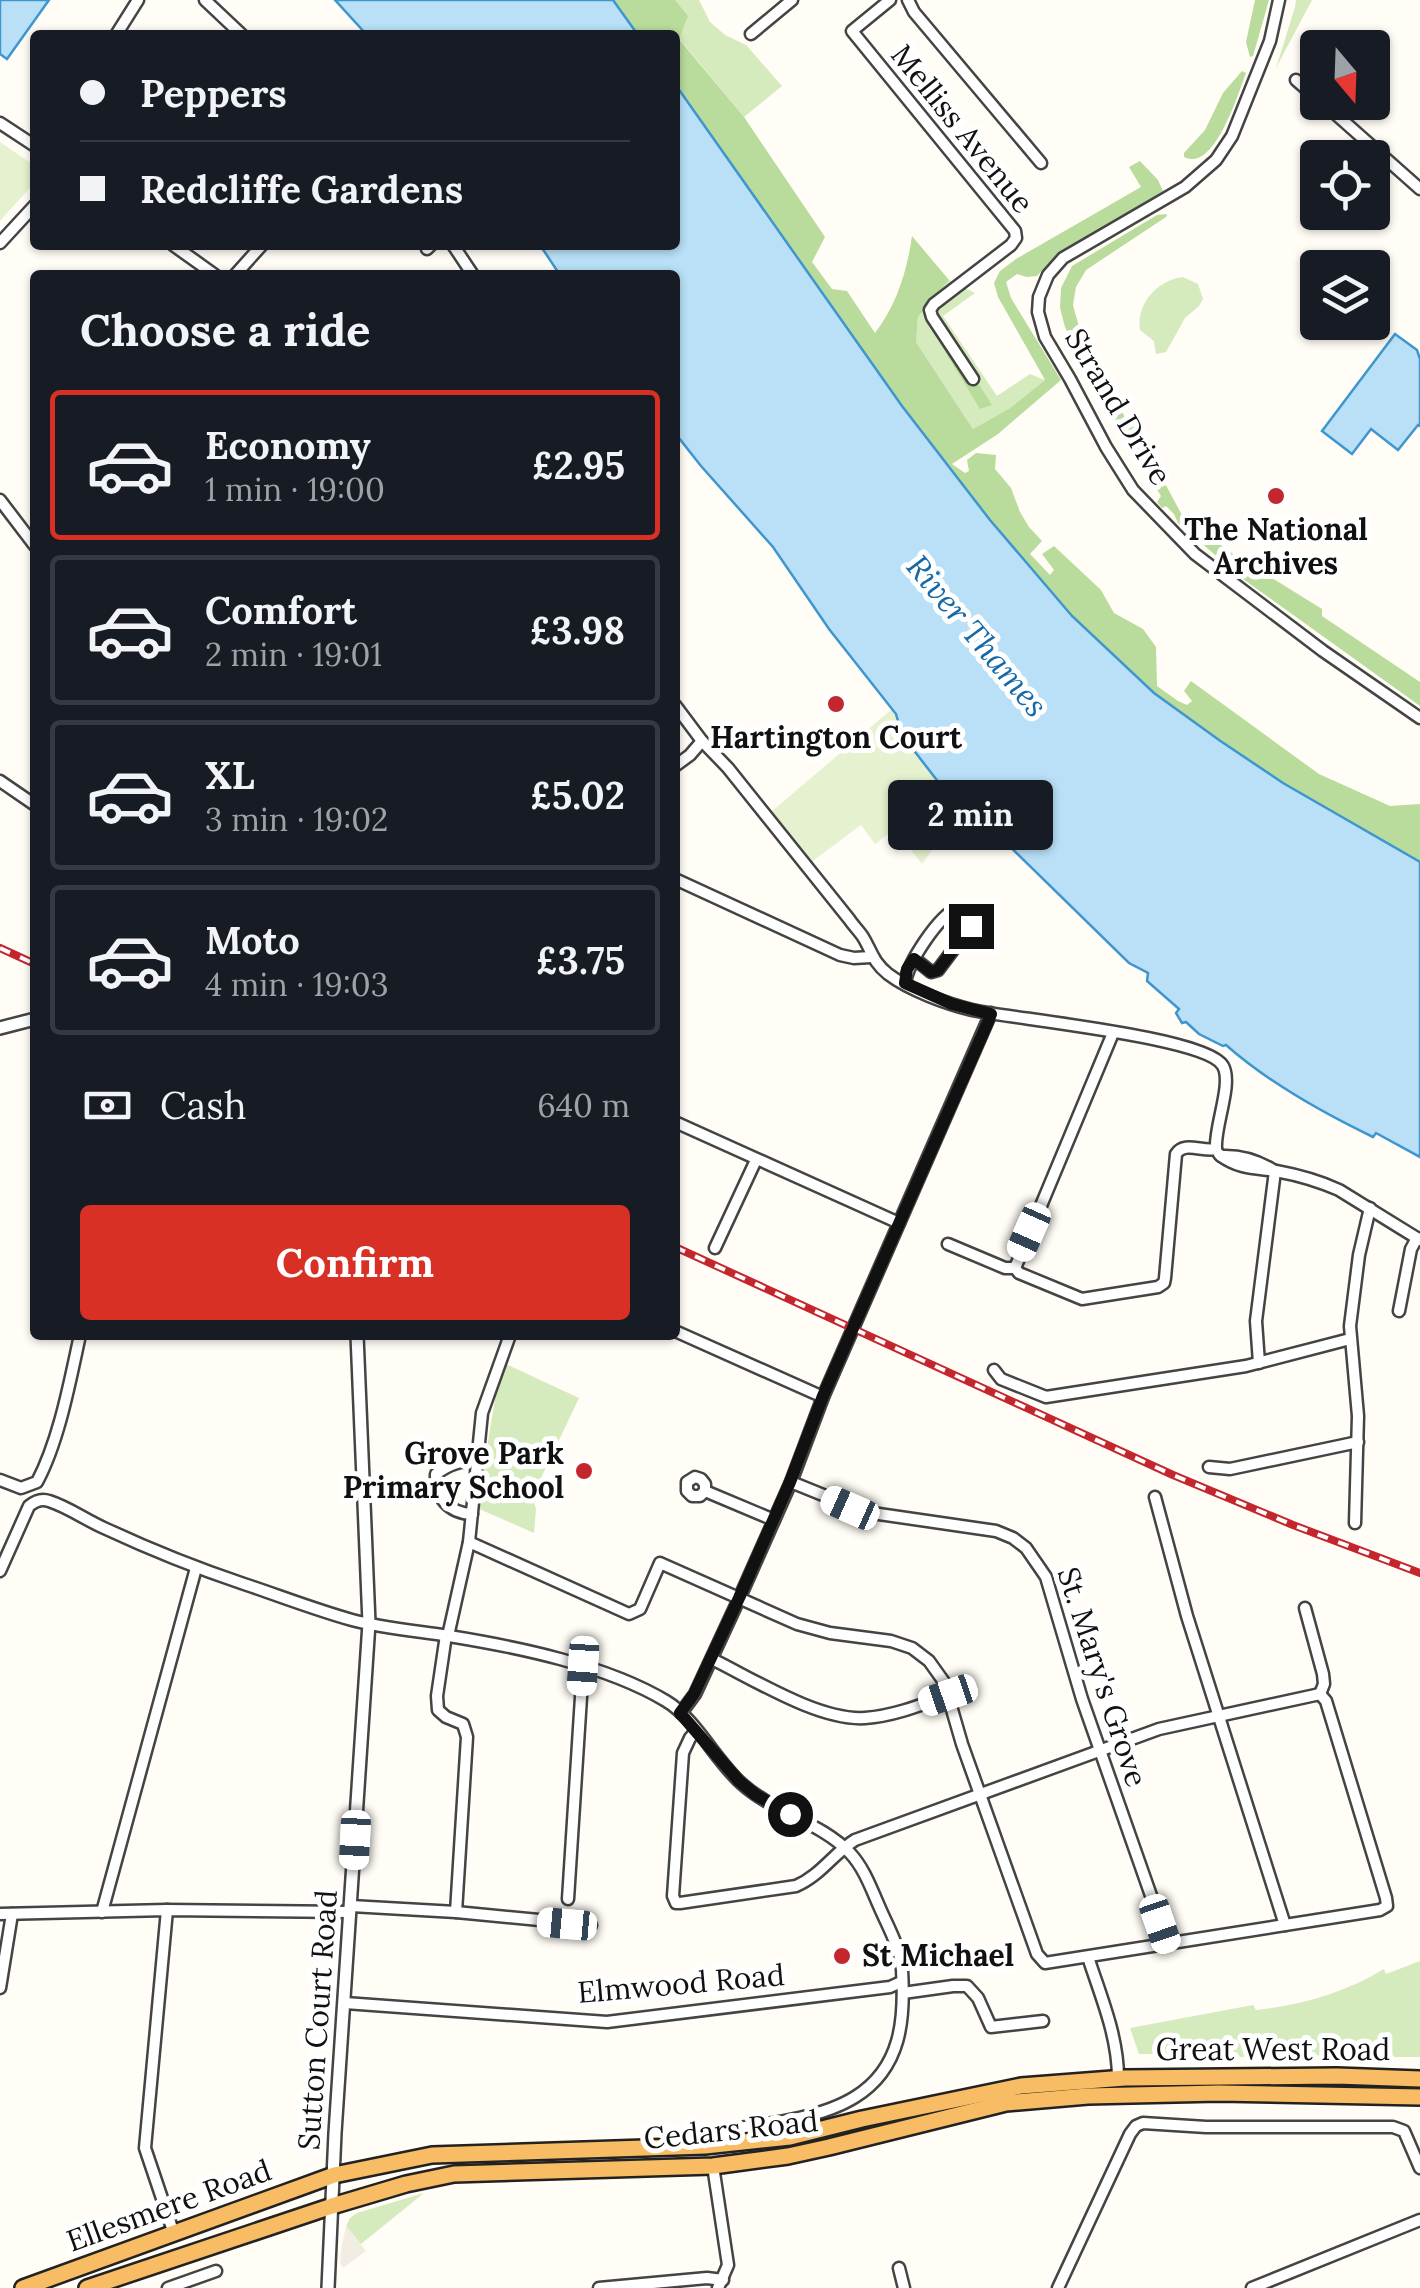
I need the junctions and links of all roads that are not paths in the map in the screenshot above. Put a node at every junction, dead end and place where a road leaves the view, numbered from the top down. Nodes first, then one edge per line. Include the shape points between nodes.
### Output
1 (138, 0) edge
2 (205, 0) edge
3 (890, 0) edge
4 (908, 0) edge
5 (1279, 0) edge
6 (786, 2) edge
7 (119, 30) edge
8 (237, 30) edge
9 (751, 34) dead end
10 (1296, 80) dead end
11 (1300, 84) edge
12 (1341, 120) edge
13 (0, 123) edge
14 (30, 143) edge
15 (1041, 163) dead end
16 (1420, 190) edge
17 (30, 210) edge
18 (0, 243) edge
19 (180, 250) edge
20 (208, 270) edge
21 (973, 379) dead end
22 (0, 500) edge
23 (30, 539) edge
24 (680, 712) edge
25 (1420, 718) edge
26 (702, 741) junction
27 (680, 762) edge
28 (0, 781) edge
29 (30, 801) edge
30 (680, 882) edge
31 (871, 956) junction
32 (914, 959) junction
33 (905, 983) junction
34 (991, 1014) junction
35 (30, 1020) edge
36 (0, 1028) edge
37 (1113, 1032) junction
38 (680, 1124) edge
39 (1219, 1153) junction
40 (756, 1160) junction
41 (1274, 1170) junction
42 (1370, 1208) junction
43 (899, 1224) junction
44 (1419, 1239) edge
45 (948, 1244) dead end
46 (715, 1248) dead end
47 (1015, 1268) junction
48 (1399, 1311) dead end
49 (680, 1332) edge
50 (79, 1340) edge
51 (357, 1340) edge
52 (508, 1340) edge
53 (1350, 1340) junction
54 (1259, 1363) junction
55 (994, 1370) dead end
56 (823, 1396) junction
57 (1358, 1442) junction
58 (477, 1460) junction
59 (1209, 1467) dead end
60 (0, 1480) edge
61 (790, 1482) junction
62 (705, 1491) dead end
63 (1155, 1497) dead end
64 (472, 1514) junction
65 (774, 1520) junction
66 (1356, 1523) dead end
67 (469, 1542) junction
68 (196, 1568) junction
69 (0, 1571) edge
70 (739, 1598) junction
71 (1304, 1608) dead end
72 (369, 1623) junction
73 (447, 1636) junction
74 (712, 1659) junction
75 (583, 1666) junction
76 (1320, 1694) junction
77 (948, 1695) junction
78 (680, 1713) junction
79 (1219, 1716) junction
80 (696, 1731) junction
81 (1099, 1750) junction
82 (979, 1794) junction
83 (844, 1848) junction
84 (568, 1899) dead end
85 (350, 1909) junction
86 (167, 1910) junction
87 (102, 1912) junction
88 (456, 1912) junction
89 (6, 1914) edge
90 (591, 1924) dead end
91 (1285, 1925) junction
92 (1168, 1944) junction
93 (1088, 1957) junction
94 (0, 1988) edge
95 (902, 1988) junction
96 (345, 2002) junction
97 (1043, 2021) dead end
98 (1122, 2078) junction
99 (1420, 2079) edge
100 (1134, 2094) joint
101 (1420, 2097) edge
102 (738, 2128) dead end
103 (712, 2166) junction
104 (1420, 2168) edge
105 (334, 2176) junction
106 (332, 2206) junction
107 (1420, 2220) edge
108 (174, 2234) junction
109 (899, 2268) dead end
110 (216, 2271) dead end
111 (724, 2285) edge
112 (23, 2288) edge
113 (87, 2288) edge
114 (168, 2288) edge
115 (328, 2288) edge
116 (599, 2288) edge
117 (904, 2288) edge
118 (1058, 2288) edge
119 (1252, 2288) edge

1 - 7 street
2 - 8 street
3 - 21 street, Melliss Avenue via 852,32 1015,231 1011,245 930,310
4 - 15 street, Melliss Avenue
5 - 25 street, Strand Drive via 1270,41 1216,160 1185,187 1063,258 1039,297 1038,312 1045,337 1133,490 1196,554
6 - 9 street
10 - 11 street
12 - 16 street
13 - 14 street
17 - 18 street
19 - 20 street
22 - 23 street
24 - 26 street
26 - 27 street
26 - 31 street via 849,919
28 - 29 street
30 - 31 street via 840,955
31 - 33 street
32 - 32 street via 946,913 957,908 971,916 971,926 938,970
32 - 33 street
33 - 34 street
34 - 37 street
34 - 43 street
35 - 36 street
37 - 39 street via 1180,1045 1222,1064
37 - 47 street
38 - 40 street
39 - 41 street via 1232,1164
39 - 47 street via 1184,1147 1176,1154 1162,1286 1090,1299
40 - 43 street
40 - 46 street
41 - 42 street via 1327,1184
41 - 54 street via 1256,1321
42 - 44 street
42 - 53 street
43 - 56 street
44 - 48 street via 1410,1249
45 - 47 street
49 - 56 street
50 - 60 street via 43,1472 29,1487
51 - 72 street, Sutton Court Road
52 - 58 street via 482,1413
53 - 54 street
53 - 57 street
54 - 55 street via 1046,1397
56 - 61 street
57 - 59 street via 1230,1469
57 - 66 street
58 - 64 street
58 - 64 street via 436,1474 435,1484 448,1509
61 - 65 street
61 - 81 street, St. Mary's Grove via 858,1511 986,1529 1026,1548 1049,1584
62 - 65 street
63 - 79 street
64 - 67 street
65 - 70 street
67 - 70 street via 629,1614 640,1608 660,1563
67 - 73 street
68 - 69 street via 49,1501 36,1501
68 - 72 street
68 - 87 street
70 - 74 street
70 - 77 street via 808,1628 906,1645 934,1666
71 - 76 street via 1323,1674
72 - 73 street
72 - 85 street, Sutton Court Road
73 - 75 street
73 - 88 street via 438,1710 463,1724 467,1738
74 - 77 street via 846,1718 892,1714
74 - 78 street
75 - 78 street via 653,1694
75 - 84 street
76 - 79 street
76 - 91 street via 1387,1906
77 - 82 street
78 - 80 street
79 - 81 street
79 - 91 street
80 - 83 street via 748,1789
80 - 83 street via 683,1753 676,1902 796,1886
81 - 82 street
81 - 92 street, St. Mary's Grove
82 - 83 street
82 - 93 street via 1042,1962
83 - 95 street via 886,1921
85 - 86 street
85 - 88 street
85 - 96 street, Sutton Court Road
86 - 87 street
86 - 108 street via 145,2148
87 - 89 street
88 - 90 street
89 - 94 street
91 - 92 street
92 - 93 street
93 - 98 street
95 - 96 street, Elmwood Road via 607,2022
95 - 97 street, Elmwood Road via 967,1986 991,2027
95 - 102 street via 900,2033 872,2084 856,2097 798,2118
96 - 105 street, Sutton Court Road
98 - 99 highway, Great West Road
98 - 105 highway, Cedars Road via 1021,2086 790,2136 705,2146 432,2155
100 - 101 highway, Great West Road
100 - 103 highway, Cedars Road via 1006,2104 830,2148
103 - 106 highway, Cedars Road via 454,2174
103 - 111 street via 728,2265
104 - 118 street via 1404,2131 1393,2126 1143,2123 1130,2134
105 - 106 street, Sutton Court Road
105 - 108 highway, Ellesmere Road
106 - 113 highway, Ellesmere Road
106 - 115 street, Sutton Court Road
107 - 119 street
108 - 112 highway, Ellesmere Road
109 - 117 street
110 - 114 street
111 - 116 street via 707,2278

